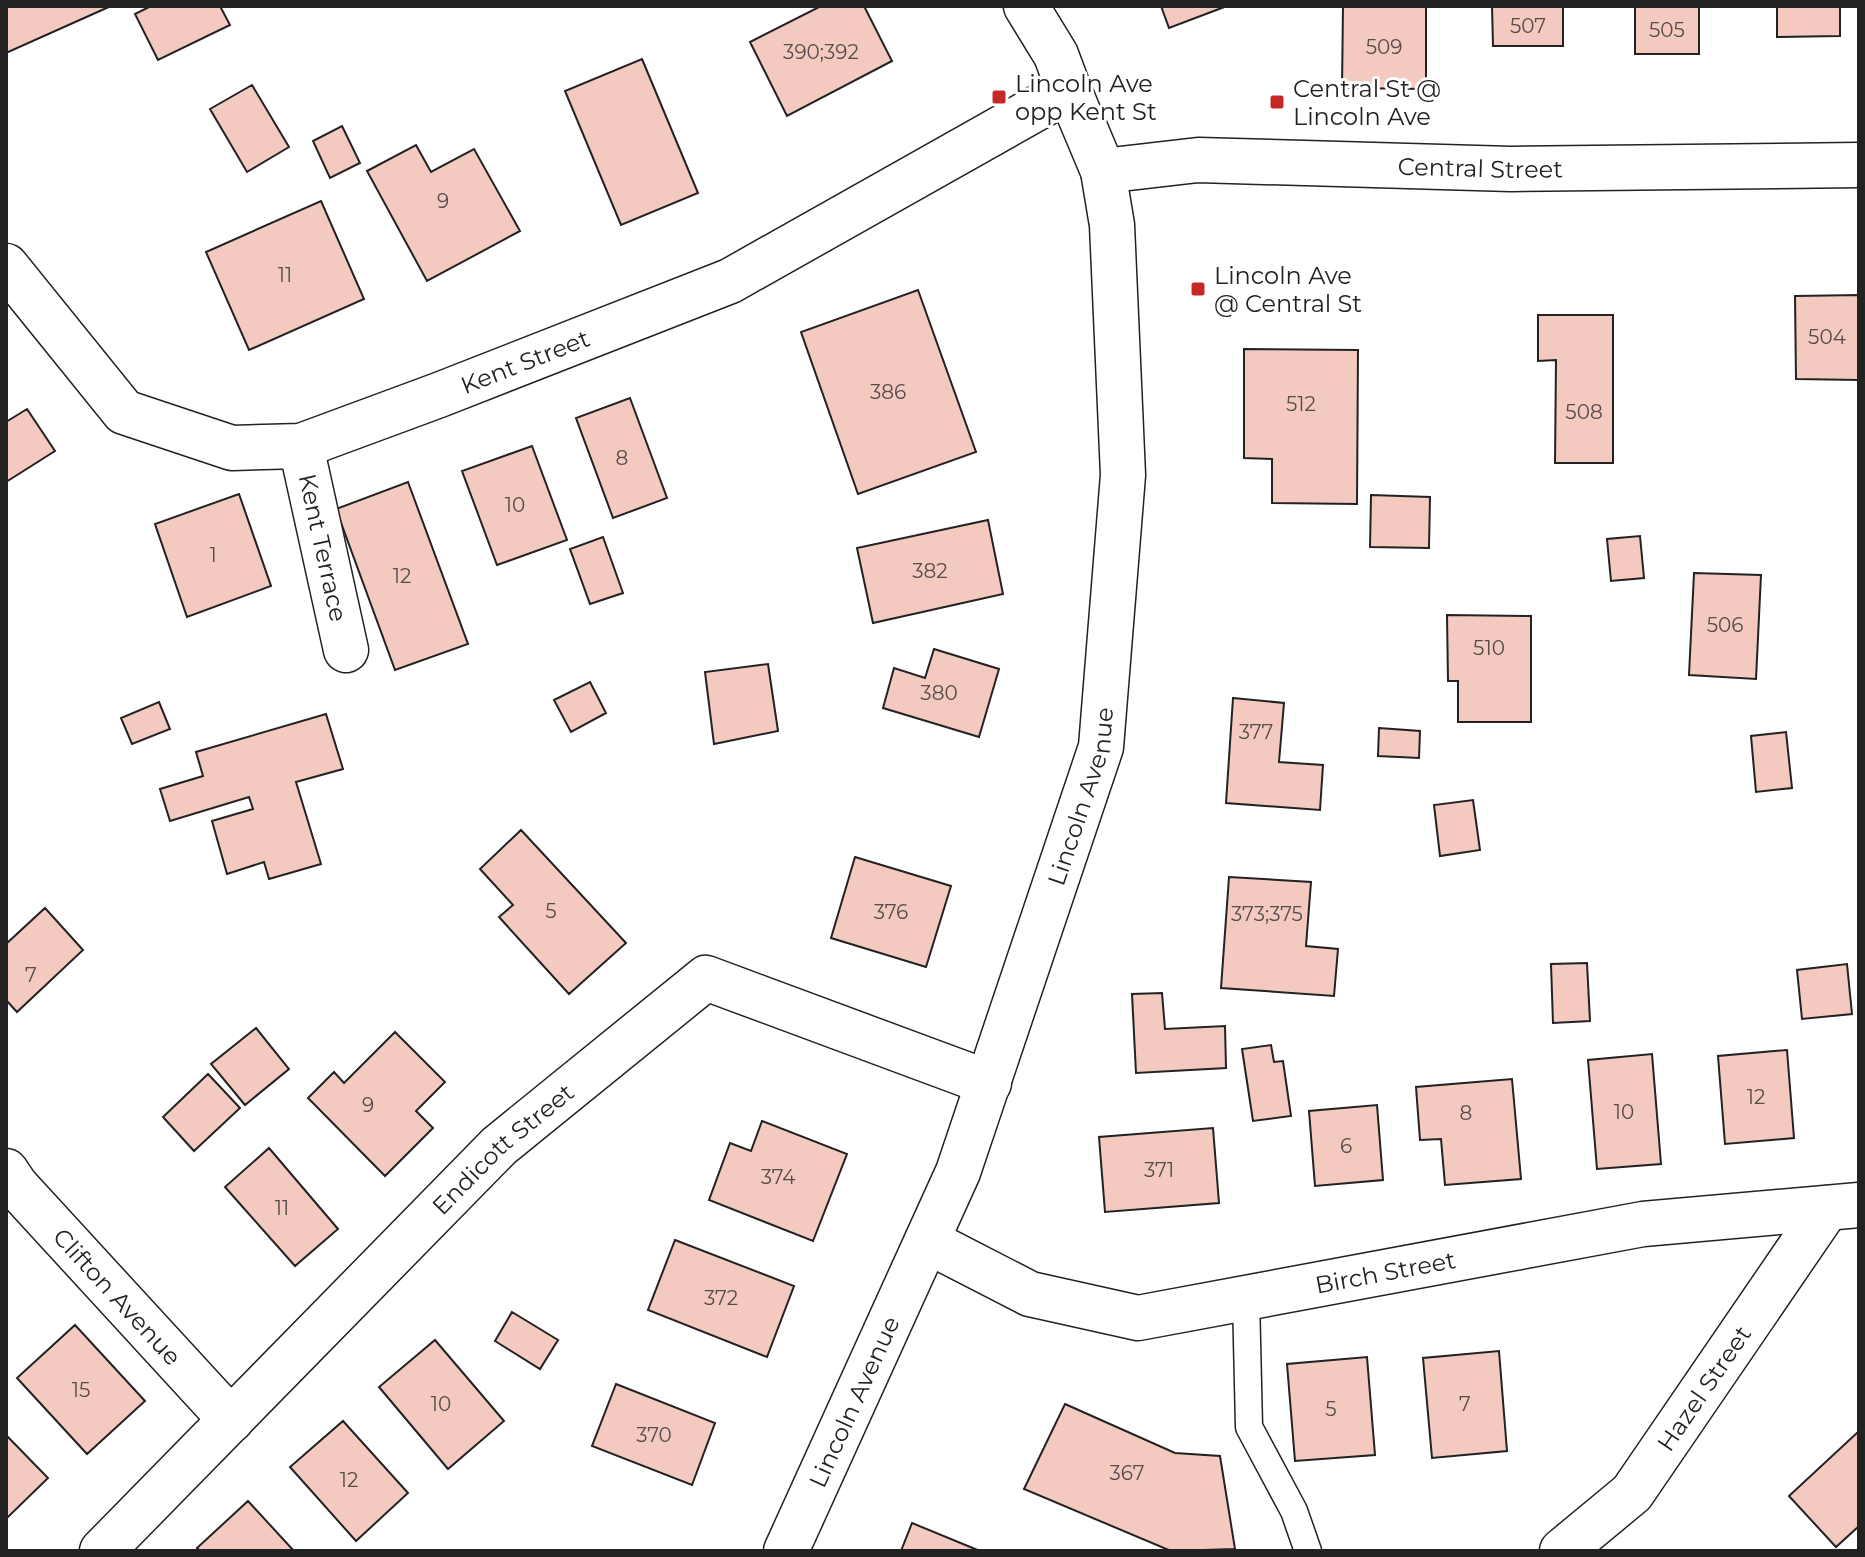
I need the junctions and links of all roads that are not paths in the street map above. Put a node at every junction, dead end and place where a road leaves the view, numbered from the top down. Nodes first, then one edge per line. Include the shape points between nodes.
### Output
1 (1026, 6) edge
2 (1069, 90) junction
3 (1859, 165) edge
4 (1103, 171) junction
5 (6, 266) edge
6 (301, 446) junction
7 (346, 650) dead end
8 (989, 1083) junction
9 (6, 1171) edge
10 (1843, 1207) edge
11 (927, 1241) junction
12 (1246, 1298) junction
13 (231, 1420) junction
14 (102, 1551) edge
15 (786, 1551) edge
16 (1308, 1551) edge
17 (1562, 1551) edge

1 - 2 street, Lincoln Avenue via 1056,55
2 - 4 street, Lincoln Avenue
2 - 6 street, Kent Street via 730,281
3 - 4 street, Central Street via 1511,169 1198,160
4 - 8 street, Lincoln Avenue via 1112,225 1123,475 1101,747
5 - 6 street, Kent Street via 124,412 232,448
6 - 7 street, Kent Terrace
8 - 11 street, Lincoln Avenue
8 - 13 street, Endicott Street via 706,978 499,1146
9 - 13 street, Clifton Avenue
10 - 12 street, Birch Street via 1643,1224
10 - 17 street, Hazel Street via 1632,1493
11 - 12 street, Birch Street via 1030,1294 1138,1318
11 - 15 street, Lincoln Avenue
12 - 16 lane via 1249,1427 1294,1511
13 - 14 street, Endicott Street

